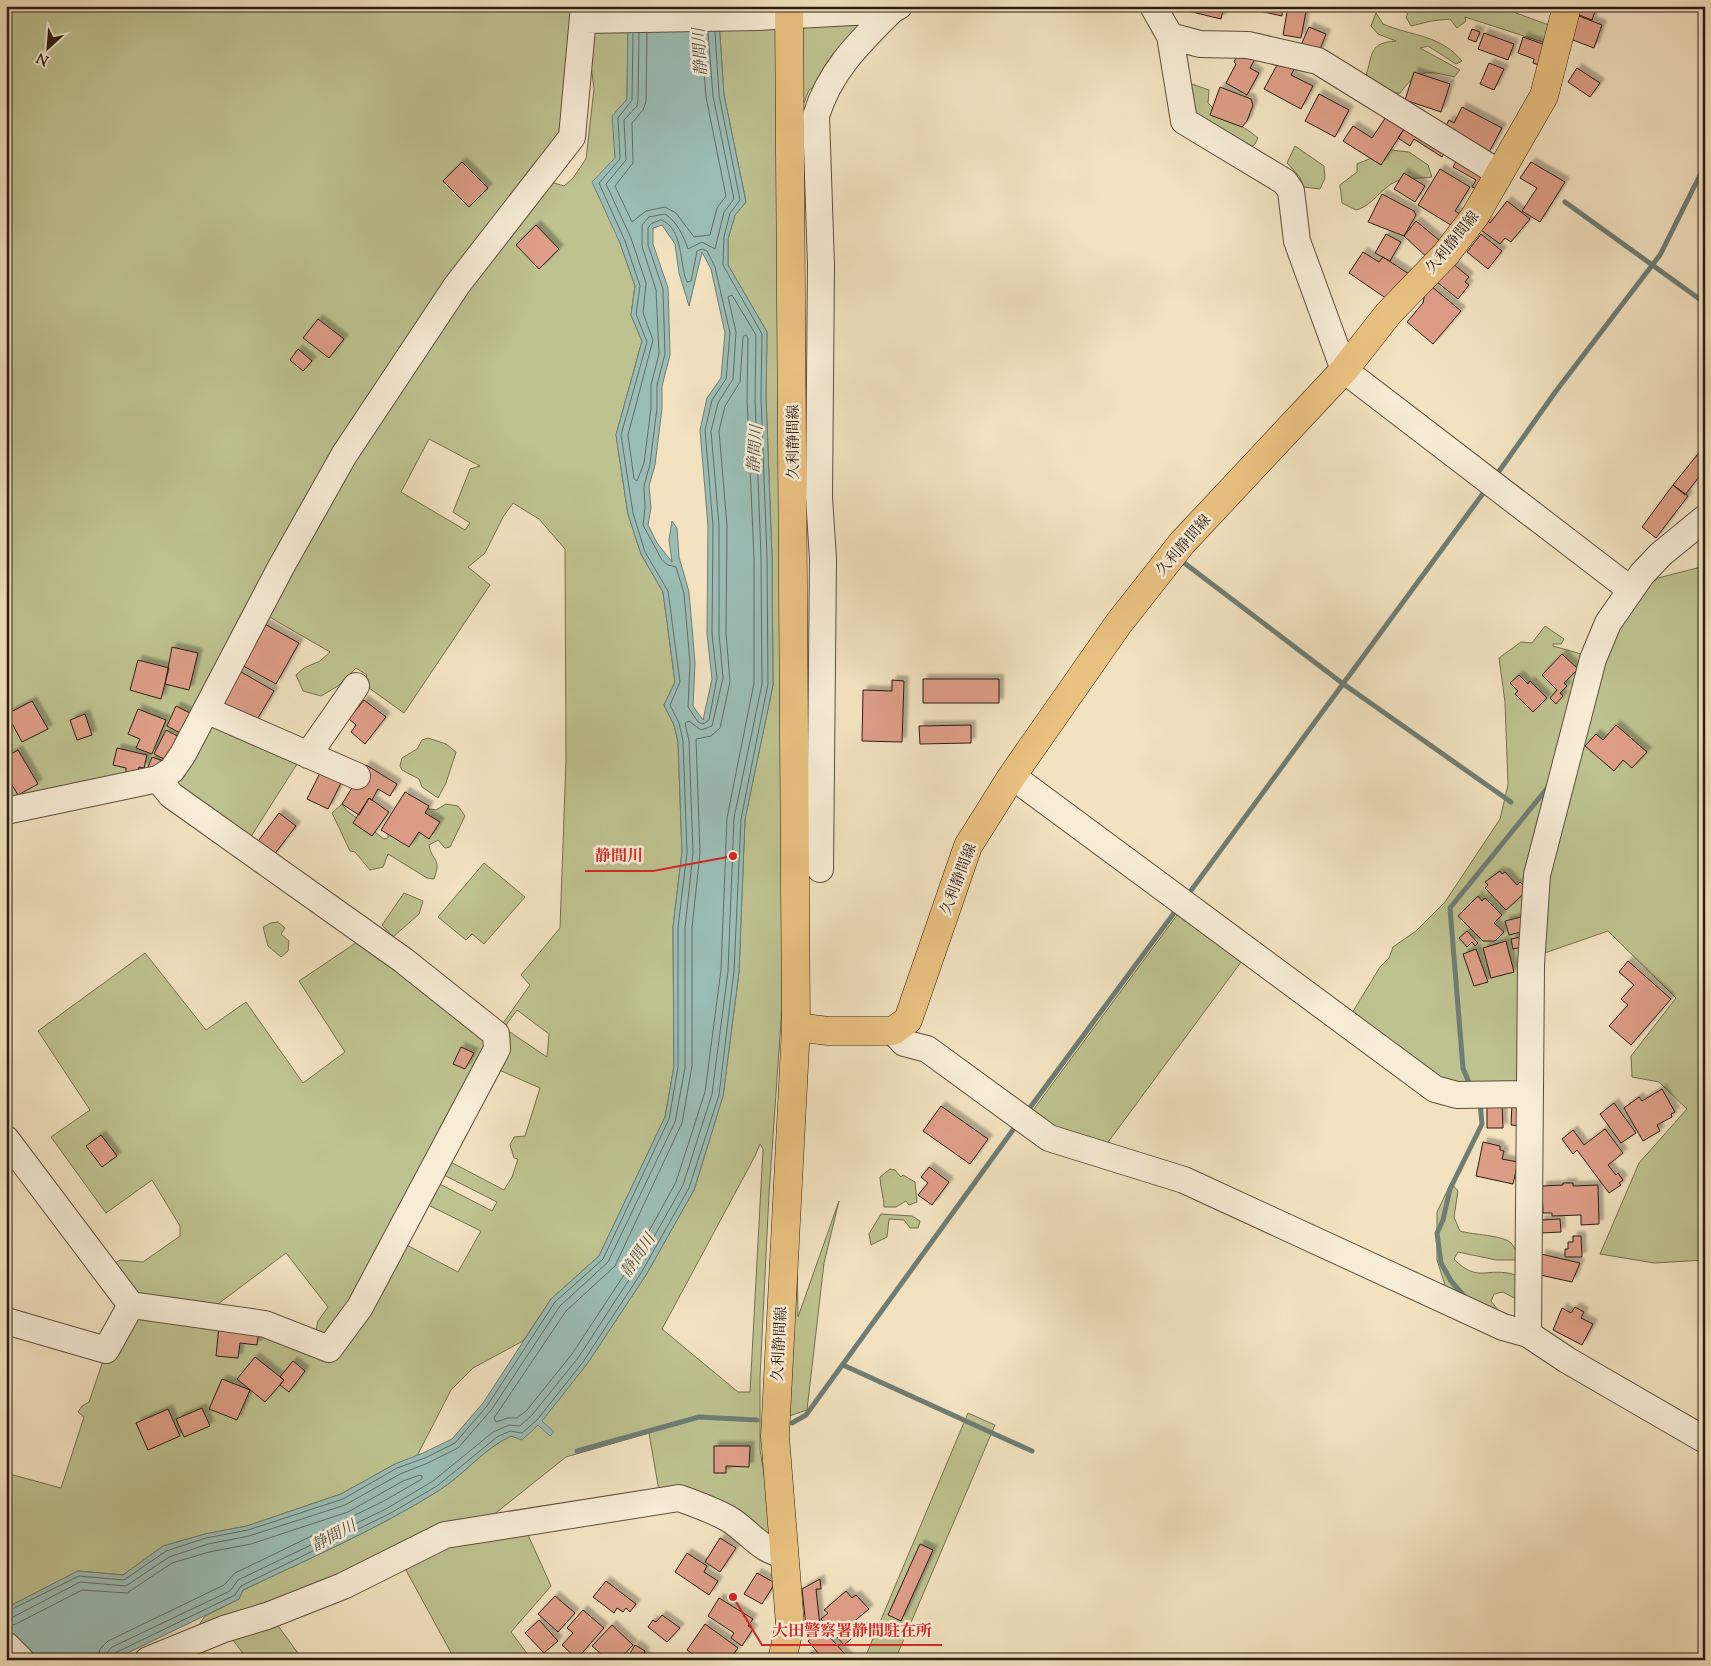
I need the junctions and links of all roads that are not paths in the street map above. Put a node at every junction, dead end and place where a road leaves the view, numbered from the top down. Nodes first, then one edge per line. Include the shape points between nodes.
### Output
1 (1152, 6) edge
2 (1567, 6) edge
3 (896, 8) edge
4 (789, 11) edge
5 (584, 13) edge
6 (1170, 36) junction
7 (1500, 172) junction
8 (1344, 370) junction
9 (1705, 518) edge
10 (1631, 590) junction
11 (356, 686) dead end
12 (206, 710) junction
13 (308, 754) junction
14 (357, 776) dead end
15 (1012, 776) junction
16 (158, 779) junction
17 (6, 811) edge
18 (820, 869) dead end
19 (796, 1027) junction
20 (894, 1031) junction
21 (1530, 1094) junction
22 (6, 1139) edge
23 (131, 1305) junction
24 (6, 1321) edge
25 (1528, 1334) junction
26 (1705, 1440) edge
27 (784, 1555) junction
28 (6, 1645) edge
29 (21, 1660) edge
30 (148, 1660) edge
31 (782, 1660) edge

1 - 6 street
2 - 7 main road, 久利静間線 via 1544,96
3 - 4 street
3 - 18 street via 850,52 823,94 816,116 821,265 819,497 823,559
4 - 5 street via 759,17
4 - 19 main road, 久利静間線
5 - 12 street via 572,137 458,285 344,455
6 - 7 street via 1200,44 1248,45 1318,61
6 - 8 street via 1184,121 1285,182 1291,191 1297,241
7 - 8 main road, 久利静間線 via 1469,224 1446,254 1388,314
8 - 10 street
8 - 15 main road, 久利静間線 via 1182,543 1119,623
9 - 10 street via 1661,554
10 - 21 street via 1608,623 1594,659 1537,875 1531,965
11 - 13 street
12 - 13 street
12 - 16 street via 184,754 172,770
13 - 14 street
15 - 20 main road, 久利静間線 via 968,846 908,1020
15 - 21 street via 1435,1090 1457,1095
16 - 17 street
16 - 23 street via 171,795 403,960 496,1034 497,1049 360,1307 328,1349 265,1324
19 - 20 main road via 828,1031
19 - 27 main road, 久利静間線 via 775,1436
20 - 25 street via 904,1043 927,1049 1049,1138 1184,1180 1503,1327
21 - 25 street
22 - 23 street
23 - 24 street via 106,1350
25 - 26 street
27 - 30 street via 769,1552 723,1516 679,1498 455,1533 343,1586
27 - 31 main road, 久利静間線 via 790,1624
28 - 29 street

